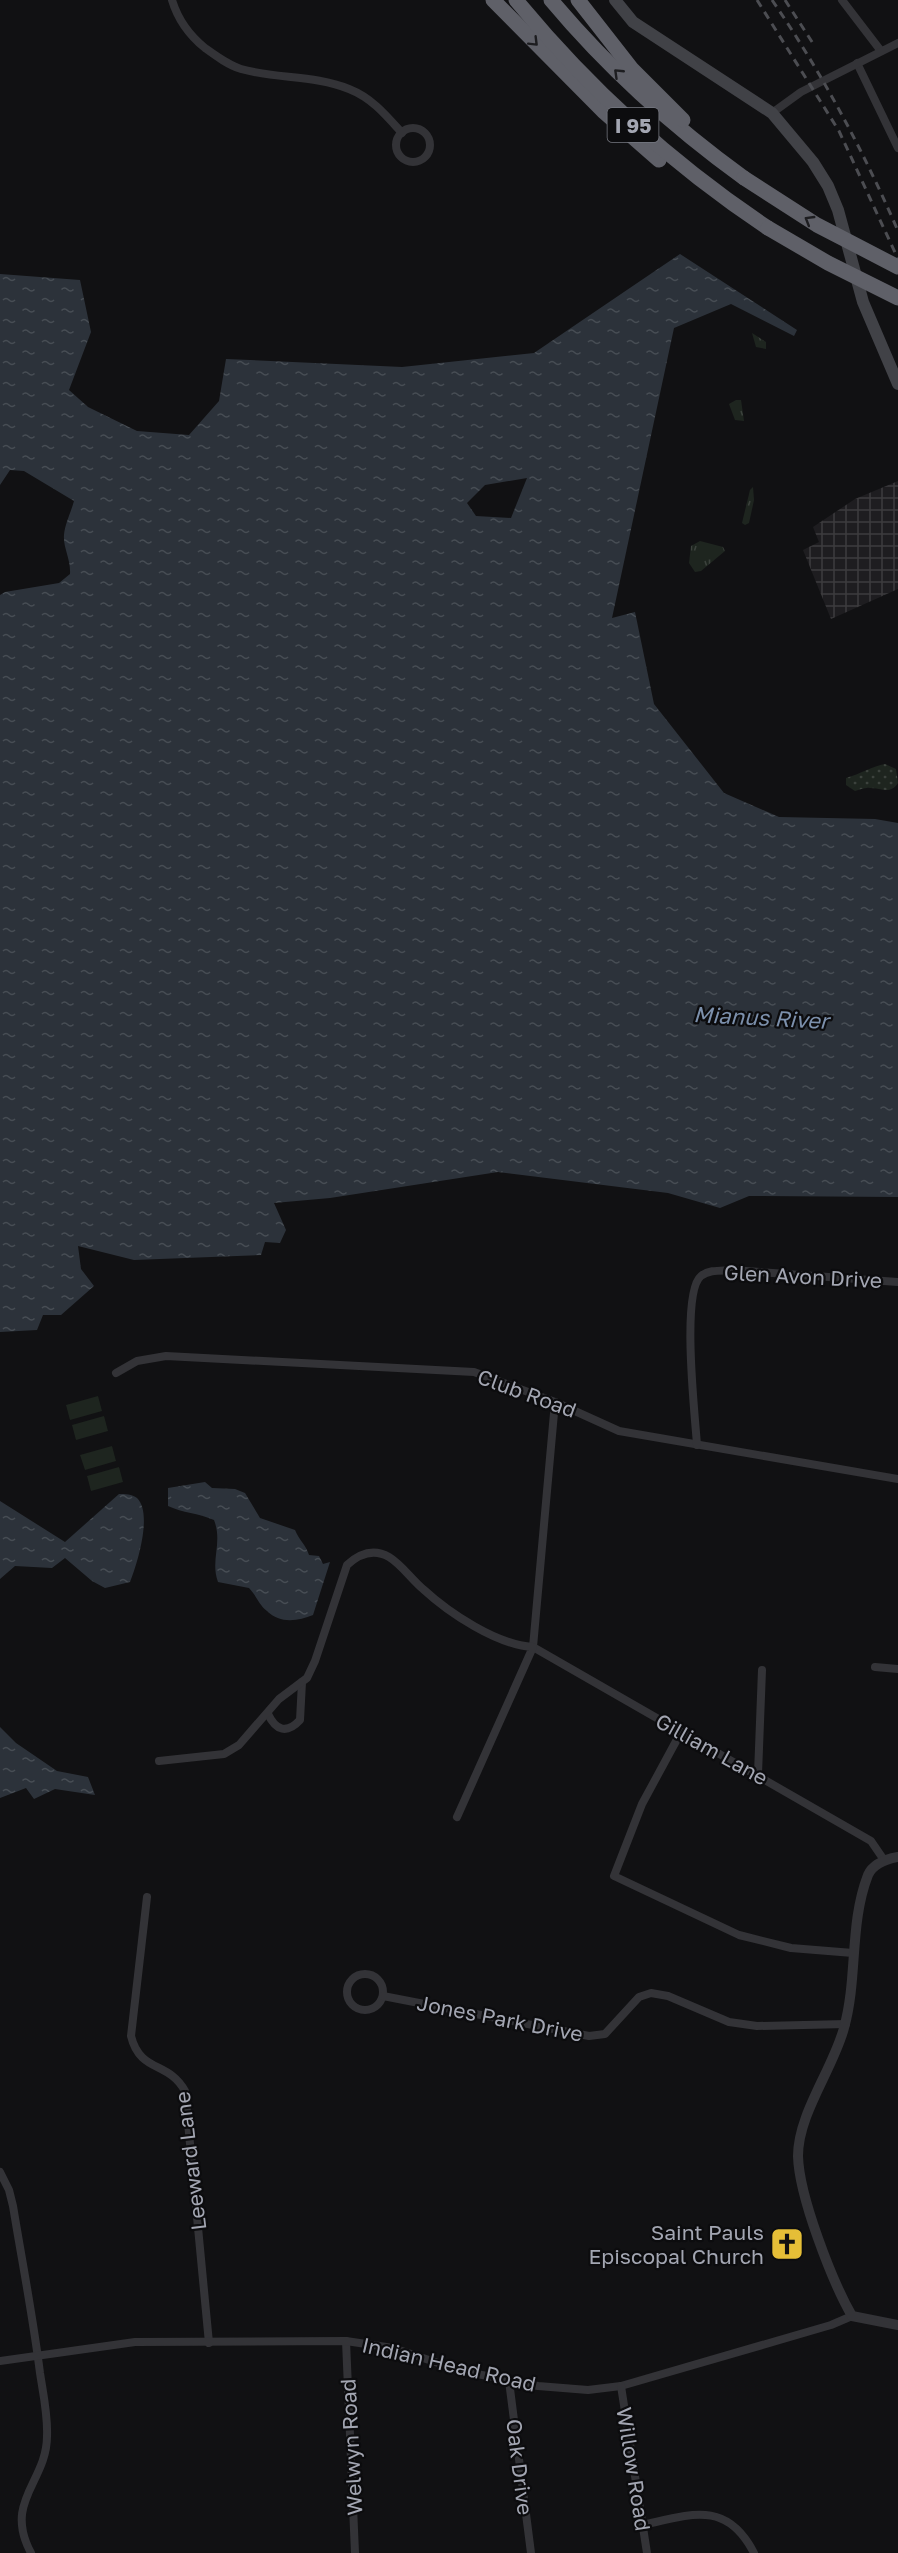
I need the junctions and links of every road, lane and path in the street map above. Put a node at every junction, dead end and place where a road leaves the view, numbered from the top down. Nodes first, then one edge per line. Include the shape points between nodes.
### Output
1 (171, 0) edge
2 (493, 0) edge
3 (516, 0) edge
4 (552, 0) edge
5 (578, 0) edge
6 (615, 0) edge
7 (842, 0) edge
8 (898, 43) edge
9 (880, 51) junction
10 (857, 63) junction
11 (772, 113) junction
12 (402, 133) junction
13 (898, 148) edge
14 (744, 178) junction
15 (740, 209) junction
16 (898, 267) edge
17 (898, 298) edge
18 (898, 384) edge
19 (898, 1281) edge
20 (116, 1373) dead end
21 (555, 1402) junction
22 (697, 1445) junction
23 (898, 1479) edge
24 (533, 1647) junction
25 (876, 1667) dead end
26 (898, 1669) edge
27 (762, 1670) dead end
28 (302, 1682) junction
29 (268, 1714) junction
30 (681, 1732) junction
31 (159, 1761) dead end
32 (758, 1774) junction
33 (457, 1817) dead end
34 (898, 1857) edge
35 (884, 1860) junction
36 (147, 1897) dead end
37 (853, 1953) junction
38 (383, 1996) junction
39 (846, 2024) junction
40 (0, 2172) edge
41 (852, 2316) junction
42 (898, 2325) edge
43 (345, 2341) junction
44 (209, 2343) junction
45 (38, 2355) junction
46 (0, 2361) edge
47 (509, 2381) junction
48 (621, 2386) junction
49 (643, 2525) junction
50 (31, 2553) edge
51 (355, 2553) edge
52 (531, 2553) edge
53 (647, 2553) edge
54 (754, 2553) edge

1 - 12 street via 190,35 227,62 240,69 351,89 377,106
2 -> 15 highway via 640,146
3 - 15 highway, I 95 via 580,74 622,115
14 -> 4 highway, I 95 via 636,90
5 - 14 highway via 644,82
6 - 11 main road via 633,22
7 - 9 street
8 - 9 street
9 - 10 street
10 - 11 street via 801,92
10 - 13 street
11 - 18 main road via 828,186 863,302
12 - 12 street via 396,144 399,155 411,162 424,159 430,149 428,136 410,128
16 -> 14 highway, I 95, bridge via 817,225
15 - 17 highway, I 95, bridge via 828,263
19 - 22 street, Glen Avon Drive via 732,1270 708,1271 699,1277 690,1321
20 - 21 street, Club Road via 137,1361 166,1356 474,1372
21 - 22 street, Club Road via 619,1431
21 - 24 street
22 - 23 street, Club Road
24 - 28 street, Gilliam Lane via 518,1646 441,1606 389,1557 358,1554 347,1565 315,1661
24 - 30 street, Gilliam Lane
24 - 33 street
25 - 26 street
27 - 32 street
28 - 29 street via 279,1699
28 - 29 street via 300,1720 294,1726 278,1728
29 - 31 street via 239,1745 224,1754
30 - 32 street, Gilliam Lane
30 - 37 street via 642,1804 614,1876 739,1935 792,1948
32 - 35 street, Gilliam Lane via 871,1841
34 - 35 street
35 - 37 street via 870,1872 860,1899
36 - 44 street, Leeward Lane via 132,2036 141,2057 176,2077 185,2091
37 - 39 street
38 - 38 street via 381,1982 370,1974 355,1976 347,1988 350,2002 361,2010 375,2008
38 - 39 street, Jones Park Drive via 589,2036 605,2034 639,1997 651,1993 668,1996 729,2022 757,2026
39 - 41 street via 806,2118 798,2158 812,2216
40 - 45 street via 13,2206
41 - 42 street
41 - 48 street, Indian Head Road
43 - 44 street, Indian Head Road
43 - 47 street, Indian Head Road via 393,2348 462,2371
43 - 51 street, Welwyn Road
44 - 45 street, Indian Head Road via 135,2342
45 - 46 street, Indian Head Road
45 - 50 street via 47,2436 46,2450 23,2510 21,2526
47 - 48 street, Indian Head Road via 562,2389
47 - 52 street, Oak Drive
48 - 49 street, Willow Road
49 - 53 street, Willow Road
49 - 54 street via 695,2516 720,2517 740,2531

